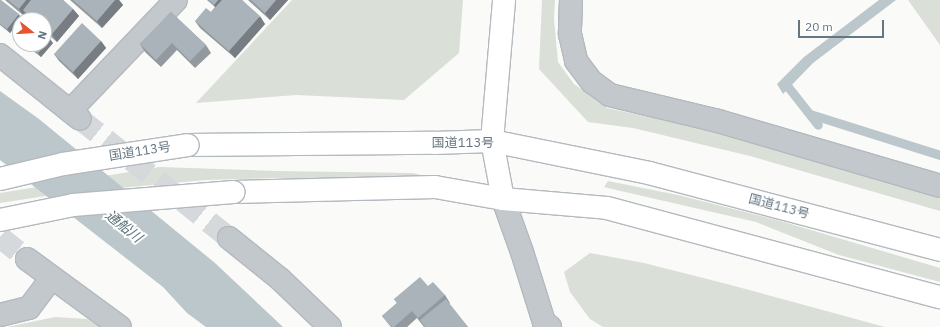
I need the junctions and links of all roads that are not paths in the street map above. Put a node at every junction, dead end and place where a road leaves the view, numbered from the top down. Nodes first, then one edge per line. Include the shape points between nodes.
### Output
1 (176, 0) edge
2 (504, 0) edge
3 (571, 0) edge
4 (0, 56) edge
5 (492, 141) junction
6 (0, 179) edge
7 (940, 186) edge
8 (504, 199) junction
9 (0, 220) edge
10 (229, 238) tunnel mouth
11 (940, 250) edge
12 (27, 259) tunnel mouth
13 (51, 279) junction
14 (940, 297) edge
15 (0, 315) edge
16 (120, 327) edge
17 (330, 327) edge
18 (550, 327) edge

1 - 4 street via 75,115
2 - 5 main road
3 - 7 street via 570,34 576,61 592,82 610,95 718,121
5 - 6 main road, 国道113号, bridge via 188,145 63,164
5 - 8 main road
5 - 11 main road, 国道113号 via 649,173
8 - 9 main road, bridge via 435,187 233,192 73,205
8 - 14 main road via 606,208
8 - 18 street via 544,322
10 - 17 street via 280,279
12 - 13 street
13 - 15 street via 29,308
13 - 16 street

